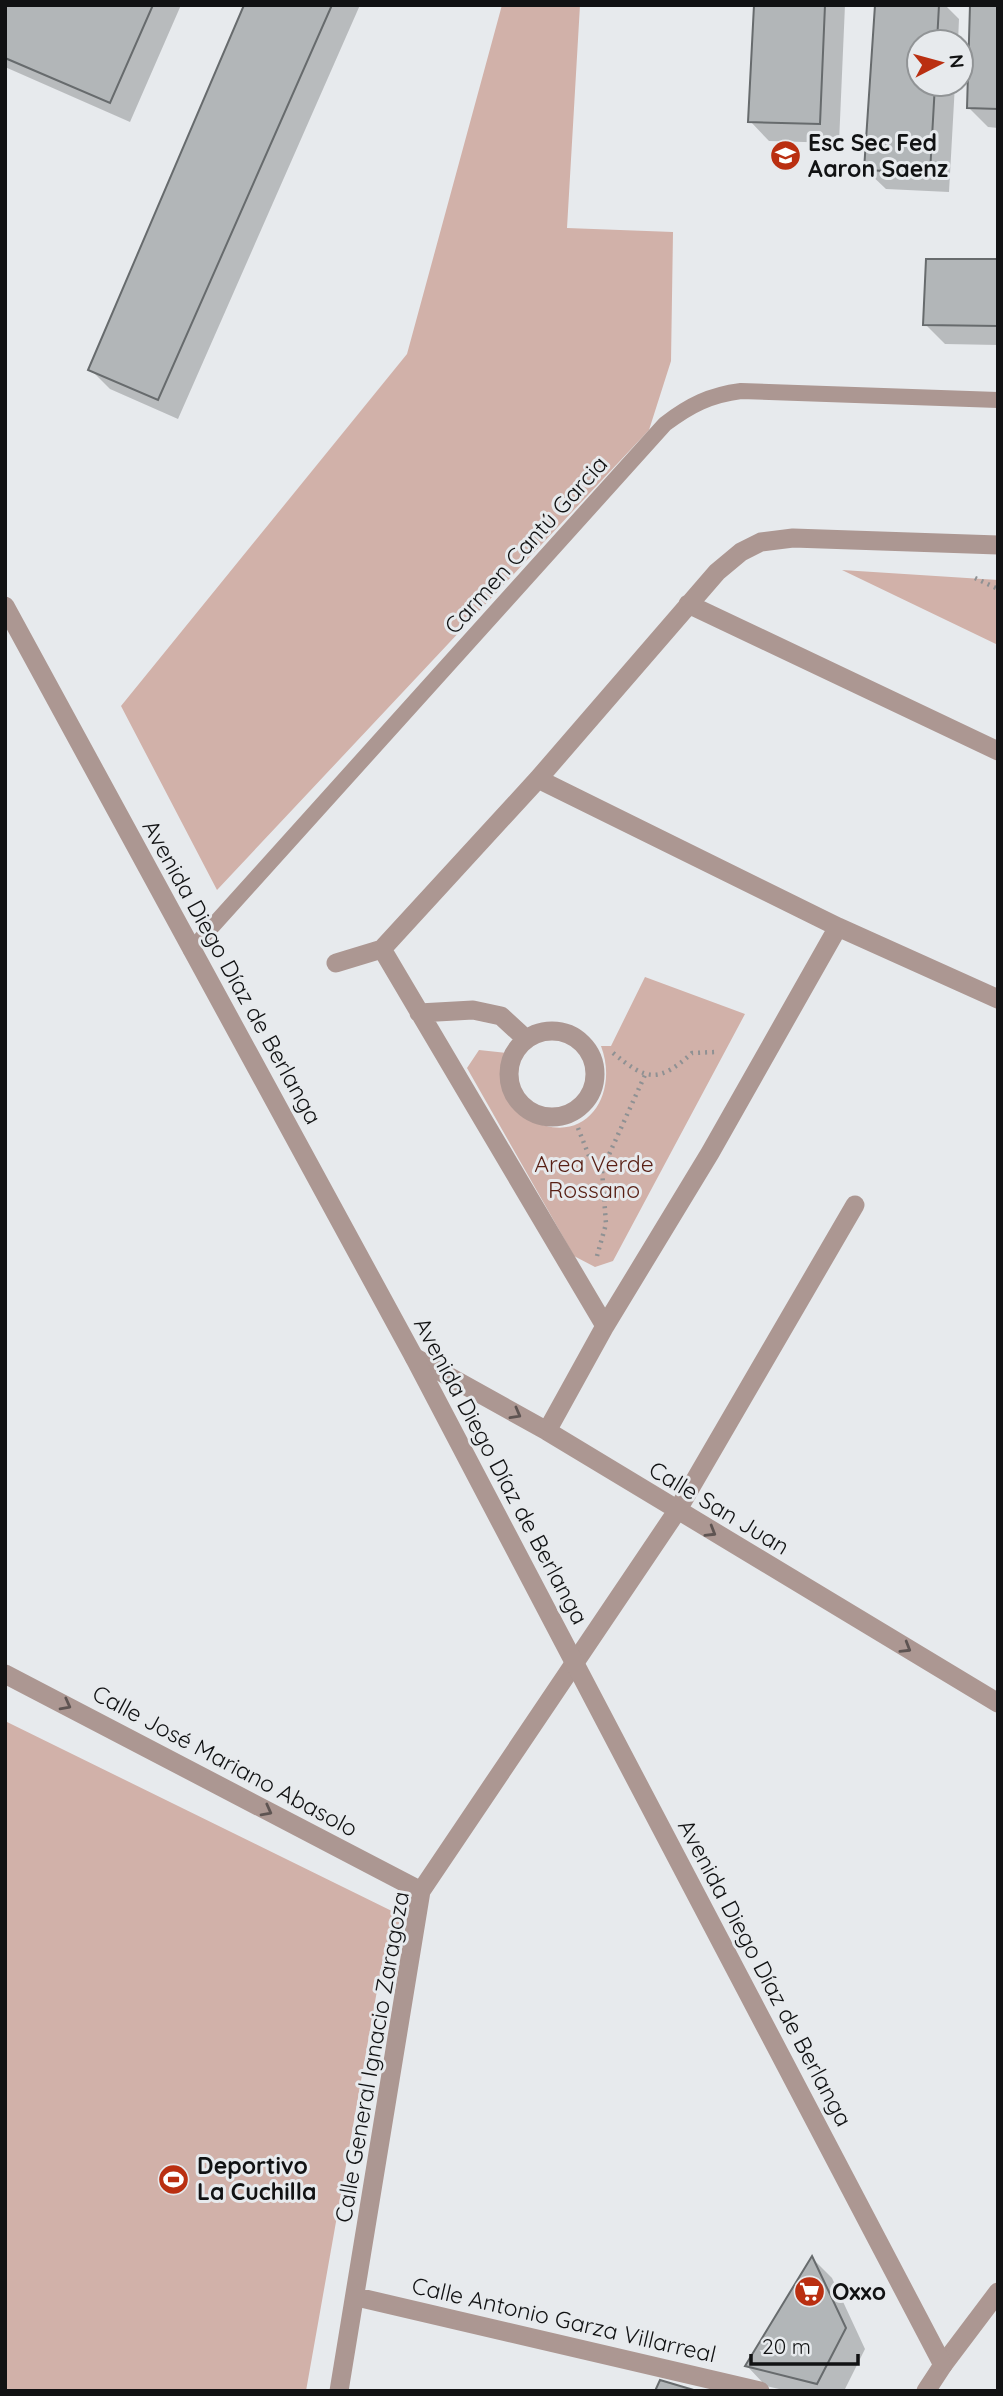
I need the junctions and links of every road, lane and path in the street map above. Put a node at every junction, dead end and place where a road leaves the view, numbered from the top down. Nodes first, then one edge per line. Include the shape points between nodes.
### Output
1 (998, 400) edge
2 (998, 545) edge
3 (975, 578) dead end
4 (998, 589) edge
5 (688, 604) junction
6 (5, 606) edge
7 (998, 751) edge
8 (538, 779) junction
9 (838, 927) junction
10 (382, 949) junction
11 (191, 950) junction
12 (335, 963) dead end
13 (998, 999) edge
14 (419, 1013) junction
15 (526, 1039) junction
16 (716, 1052) dead end
17 (613, 1053) dead end
18 (645, 1075) junction
19 (578, 1128) dead end
20 (602, 1170) junction
21 (855, 1205) dead end
22 (596, 1259) dead end
23 (605, 1326) junction
24 (414, 1357) junction
25 (547, 1432) junction
26 (677, 1511) junction
27 (574, 1661) junction
28 (5, 1674) edge
29 (998, 1703) edge
30 (421, 1891) junction
31 (998, 2291) edge
32 (356, 2297) junction
33 (943, 2365) junction
34 (339, 2391) edge
35 (760, 2391) edge
36 (926, 2391) edge

1 - 11 lane, Carmen Cantú Garcia via 741,391 713,395 689,406 656,434
2 - 5 street via 793,538 761,542 741,552
3 - 4 path
5 - 7 street
5 - 8 street
6 - 11 street, Avenida Diego Díaz de Berlanga
8 - 9 street
8 - 10 street
9 - 13 street
9 - 23 street
10 - 12 street
10 - 14 street
11 - 24 street, Avenida Diego Díaz de Berlanga
14 - 15 street via 473,1010 501,1016
14 - 23 street
15 - 15 street via 510,1063 512,1091 531,1112 544,1117 572,1113 591,1093 595,1065 589,1051 580,1040 560,1032 539,1032
16 - 18 path via 692,1053 675,1069
17 - 18 path
18 - 20 path
19 - 20 path via 589,1156
20 - 22 path via 606,1224
21 - 26 street, Calle General Ignacio Zaragoza
23 - 25 street
24 -> 25 street, Calle San Juan
24 - 27 street, Avenida Diego Díaz de Berlanga
25 - 26 street, Calle San Juan
26 - 27 street, Calle General Ignacio Zaragoza
26 -> 29 street, Calle San Juan
27 - 30 street, Calle General Ignacio Zaragoza
27 - 33 street, Avenida Diego Díaz de Berlanga
28 -> 30 street, Calle José Mariano Abasolo
30 - 32 street, Calle General Ignacio Zaragoza
31 - 33 street
32 - 34 street, Calle General Ignacio Zaragoza
32 - 35 street, Calle Antonio Garza Villarreal
33 - 36 street

